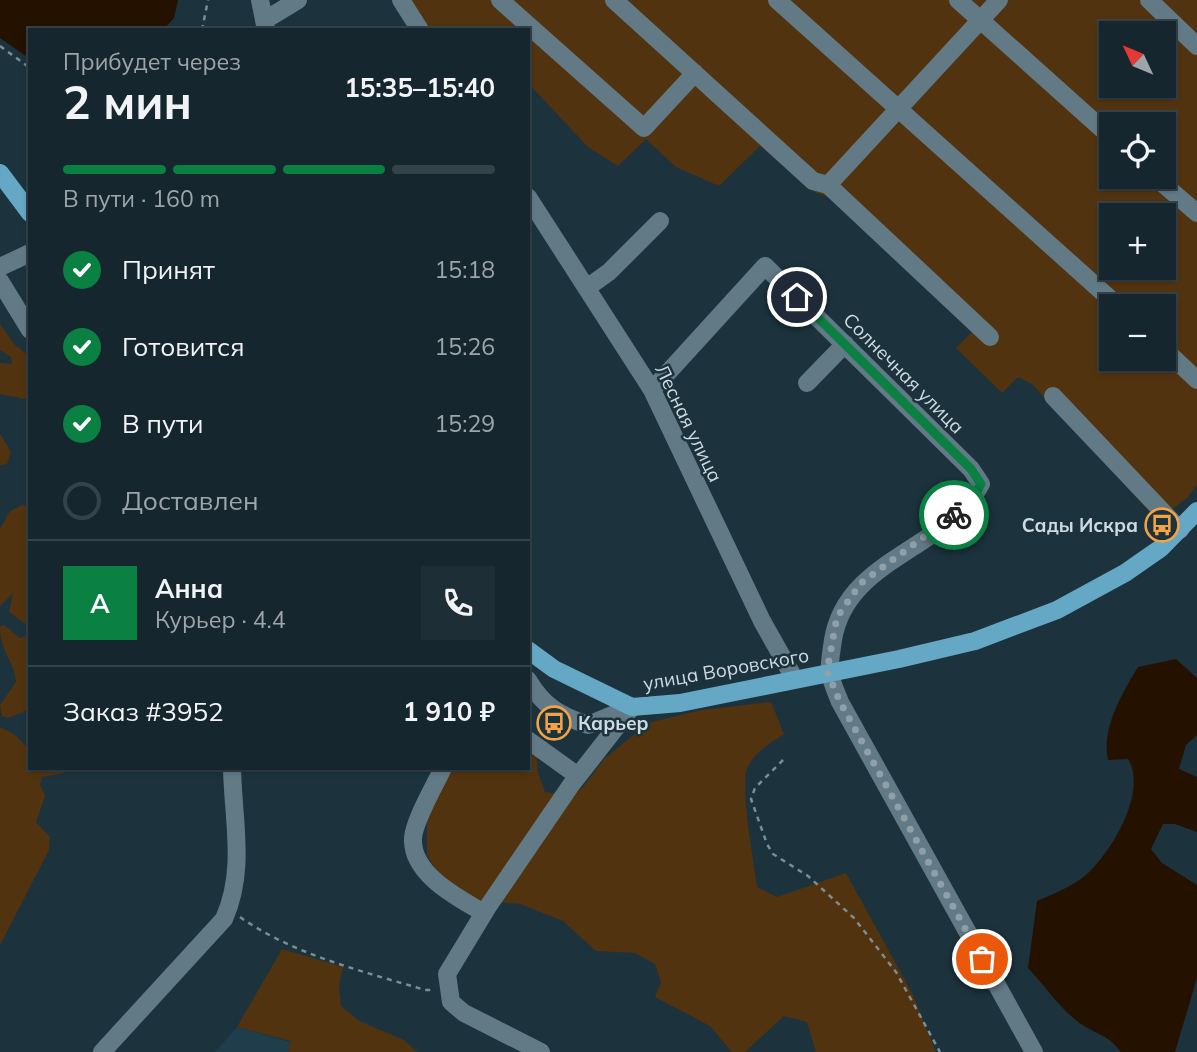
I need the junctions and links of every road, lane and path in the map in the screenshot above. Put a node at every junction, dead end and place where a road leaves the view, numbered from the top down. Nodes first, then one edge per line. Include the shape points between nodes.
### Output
1 (208, 0) edge
2 (260, 0) edge
3 (298, 0) edge
4 (401, 0) edge
5 (500, 0) edge
6 (614, 0) edge
7 (777, 0) edge
8 (958, 0) edge
9 (999, 0) edge
10 (1149, 0) edge
11 (981, 20) junction
12 (265, 25) edge
13 (202, 28) edge
14 (419, 28) edge
15 (0, 46) edge
16 (1197, 46) edge
17 (28, 67) edge
18 (695, 74) junction
19 (898, 109) junction
20 (1099, 126) edge
21 (0, 173) edge
22 (828, 185) junction
23 (1169, 189) edge
24 (530, 200) edge
25 (28, 210) edge
26 (1197, 213) edge
27 (660, 221) dead end
28 (28, 254) edge
29 (0, 267) edge
30 (0, 281) edge
31 (587, 287) junction
32 (1105, 294) edge
33 (28, 327) edge
34 (990, 337) dead end
35 (845, 344) junction
36 (1176, 360) edge
37 (1197, 380) edge
38 (807, 383) dead end
39 (652, 390) junction
40 (1053, 396) dead end
41 (1197, 511) edge
42 (1180, 530) junction
43 (530, 651) edge
44 (827, 671) junction
45 (794, 678) junction
46 (530, 683) edge
47 (632, 707) junction
48 (530, 741) edge
49 (783, 760) dead end
50 (232, 770) edge
51 (442, 770) edge
52 (578, 776) junction
53 (228, 909) junction
54 (484, 913) junction
55 (447, 990) junction
56 (533, 1050) edge
57 (102, 1052) edge
58 (940, 1052) edge
59 (1034, 1052) edge

1 - 13 path
2 - 12 street
3 - 12 street
4 - 14 street
5 - 18 street via 644,128
6 - 18 street
7 - 19 street
8 - 11 street
9 - 11 street
10 - 16 street
11 - 19 street
11 - 20 street
15 - 17 path
18 - 22 street via 813,181
19 - 22 street
19 - 32 street
21 - 25 main road
22 - 34 street
23 - 26 street
24 - 31 street, Лесная улица
27 - 31 street via 609,272
28 - 29 street
30 - 33 street
31 - 39 street, Лесная улица
35 - 38 street
35 - 39 street, Солнечная улица via 765,266
35 - 44 street, Солнечная улица via 981,484 973,498 946,522 861,583 837,617
36 - 37 street
39 - 45 street, Лесная улица
40 - 42 street
41 - 42 main road, улица Воровского
42 - 44 main road, улица Воровского via 1125,573 1058,610 975,641
43 - 47 main road, улица Воровского via 554,669
44 - 45 main road, улица Воровского
44 - 59 street
45 - 47 main road, улица Воровского via 680,703
46 - 47 street via 559,715 588,726
47 - 52 street
48 - 52 street
49 - 58 path via 755,788 751,799 767,844 854,918 896,972
50 - 53 street via 237,872
51 - 54 street via 413,836 415,852 444,890
52 - 54 street
53 - 55 path via 254,928 296,947 425,990
53 - 57 street via 201,946
54 - 55 street via 447,974
55 - 56 street via 451,1002 464,1013

